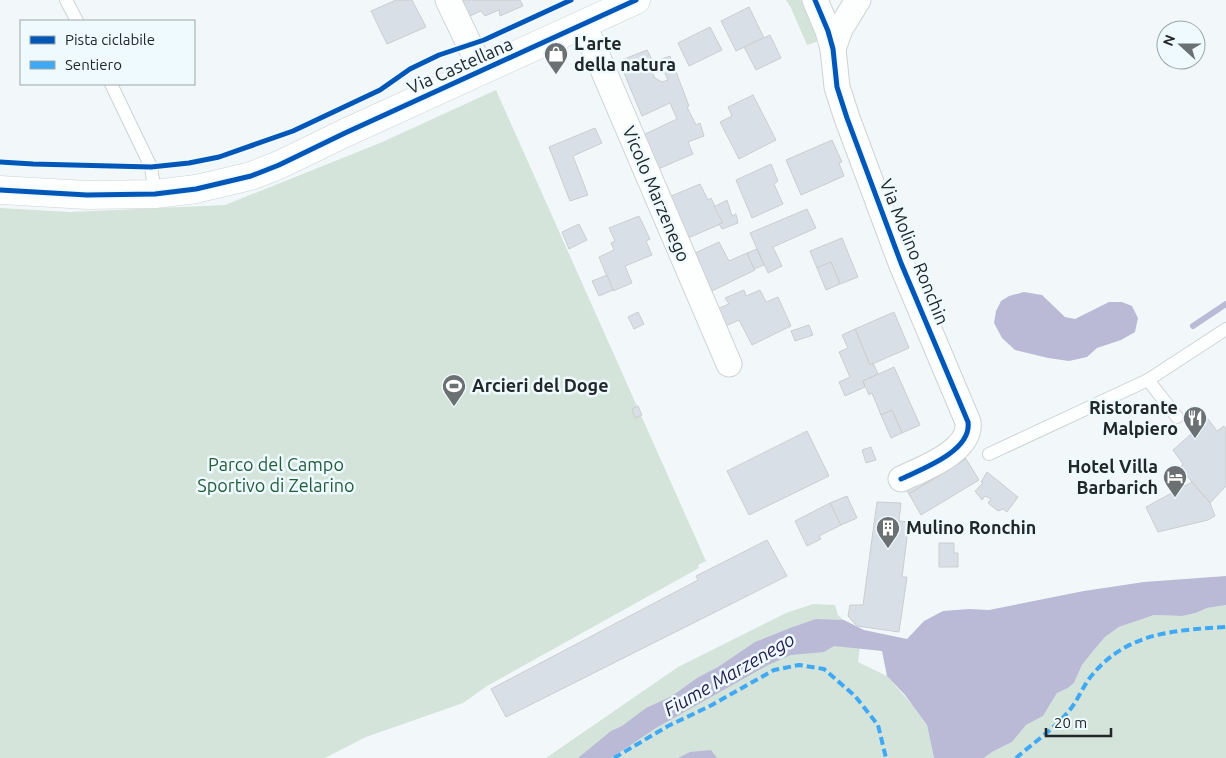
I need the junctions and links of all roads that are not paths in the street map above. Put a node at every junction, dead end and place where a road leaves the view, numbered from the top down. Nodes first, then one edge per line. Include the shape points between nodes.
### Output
1 (66, 0) edge
2 (448, 0) edge
3 (816, 0) edge
4 (858, 0) edge
5 (625, 2) edge
6 (76, 20) edge
7 (584, 25) junction
8 (833, 49) junction
9 (482, 71) junction
10 (111, 85) edge
11 (0, 190) edge
12 (155, 194) junction
13 (1226, 329) edge
14 (729, 364) dead end
15 (1148, 380) junction
16 (1177, 416) dead end
17 (989, 454) dead end
18 (901, 480) dead end

1 - 6 lane
2 - 9 street
3 - 8 street, Via Molino Ronchin
4 - 8 street, Via Molino Ronchin via 840,29
5 - 7 street, Via Castellana
7 - 9 street, Via Castellana
7 - 14 street, Vicolo Marzenego
8 - 18 street, Via Molino Ronchin via 837,87 850,127 901,263 968,422 967,433 955,450
9 - 12 street, Via Castellana via 265,170 196,189
10 - 12 lane via 151,167
11 - 12 street, Via Castellana via 87,195
13 - 15 lane
15 - 16 lane
15 - 17 lane

